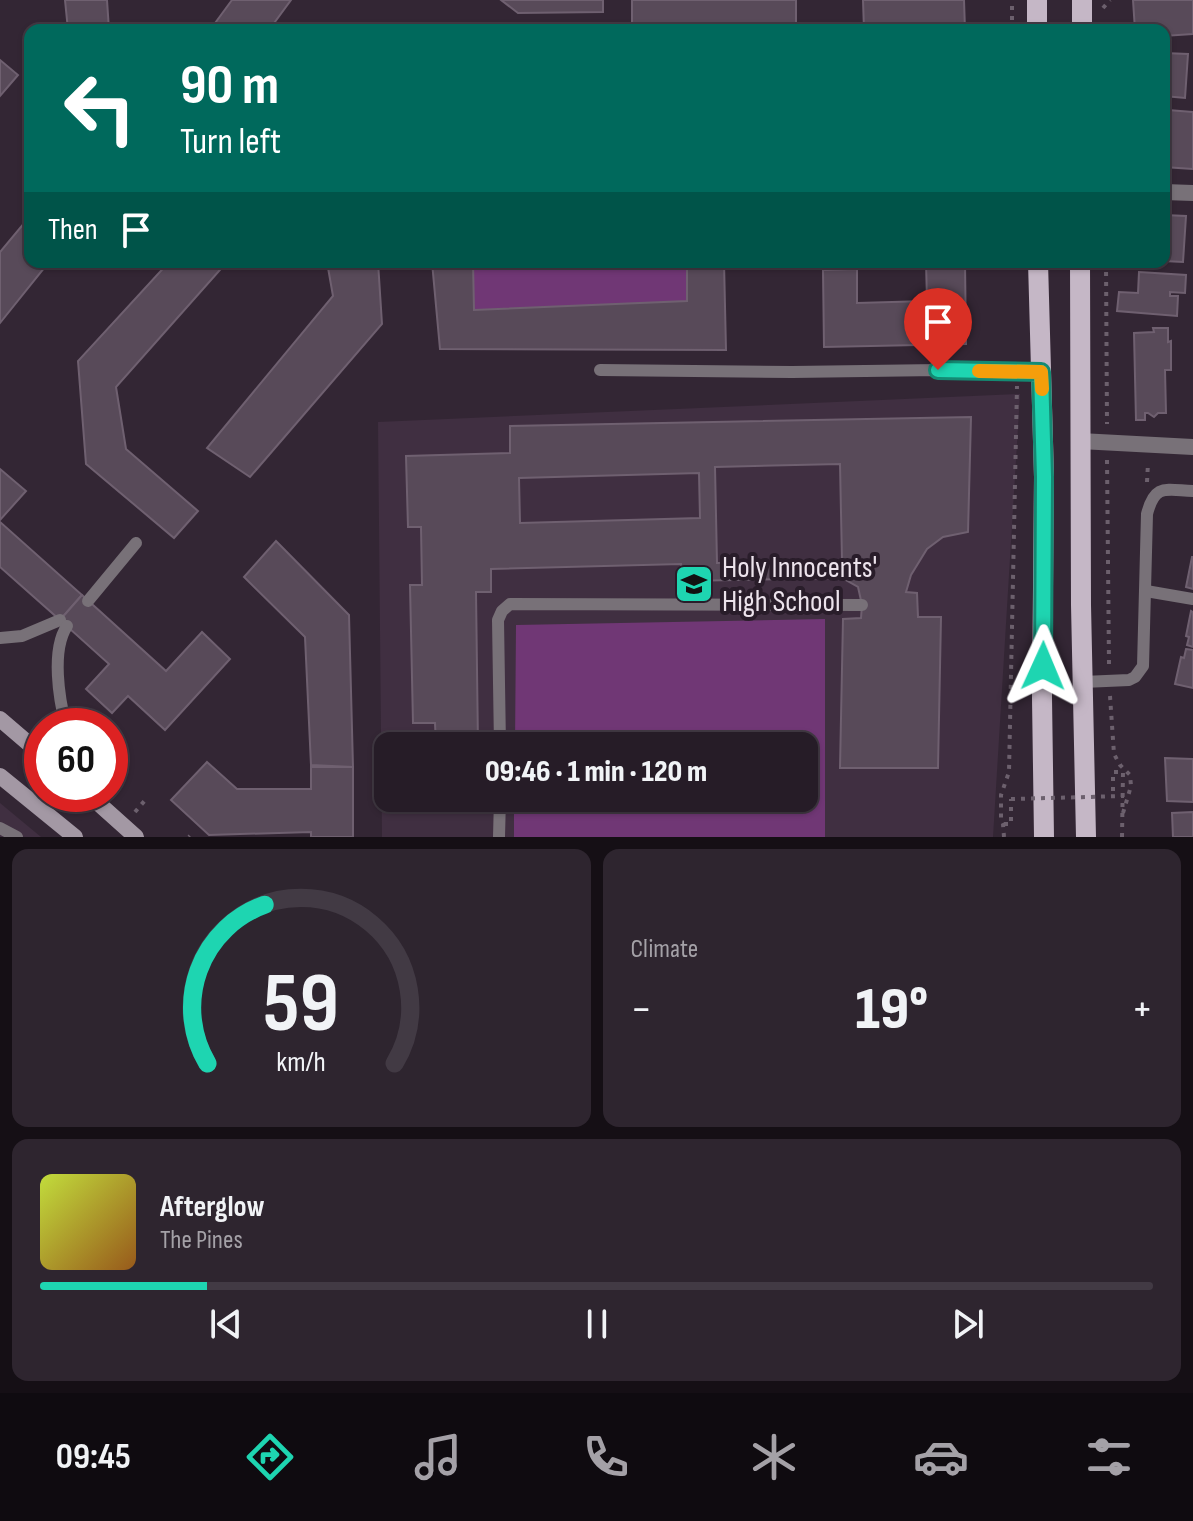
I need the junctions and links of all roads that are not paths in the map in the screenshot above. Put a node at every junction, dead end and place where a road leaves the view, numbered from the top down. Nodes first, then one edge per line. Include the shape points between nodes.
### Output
1 (1037, 0) edge
2 (1082, 0) edge
3 (1037, 24) edge
4 (1082, 24) edge
5 (1170, 192) edge
6 (1193, 193) edge
7 (1038, 268) edge
8 (1080, 268) edge
9 (600, 370) dead end
10 (1041, 372) junction
11 (1080, 441) junction
12 (1193, 447) edge
13 (1193, 491) edge
14 (133, 542) dead end
15 (1146, 591) junction
16 (85, 598) dead end
17 (1193, 599) edge
18 (862, 605) dead end
19 (0, 638) edge
20 (1083, 682) junction
21 (61, 708) edge
22 (0, 719) edge
23 (500, 732) edge
24 (24, 740) edge
25 (0, 776) edge
26 (109, 812) edge
27 (500, 812) edge
28 (0, 828) edge
29 (17, 837) edge
30 (75, 837) edge
31 (136, 837) edge
32 (499, 837) edge
33 (1044, 837) edge
34 (1086, 837) edge

1 - 3 main road
2 - 4 main road
5 - 6 street
7 - 10 main road
8 - 11 main road
9 - 10 lane
10 - 33 main road
11 - 12 street
11 - 20 main road
13 - 15 lane via 1160,491 1152,498
14 - 16 lane
15 - 17 lane
15 - 20 lane via 1143,666 1129,680
18 - 23 lane via 510,604 498,620
19 - 21 lane via 63,627
20 - 34 main road
22 - 24 main road
25 - 30 main road
26 - 31 main road
27 - 32 lane
28 - 29 lane

